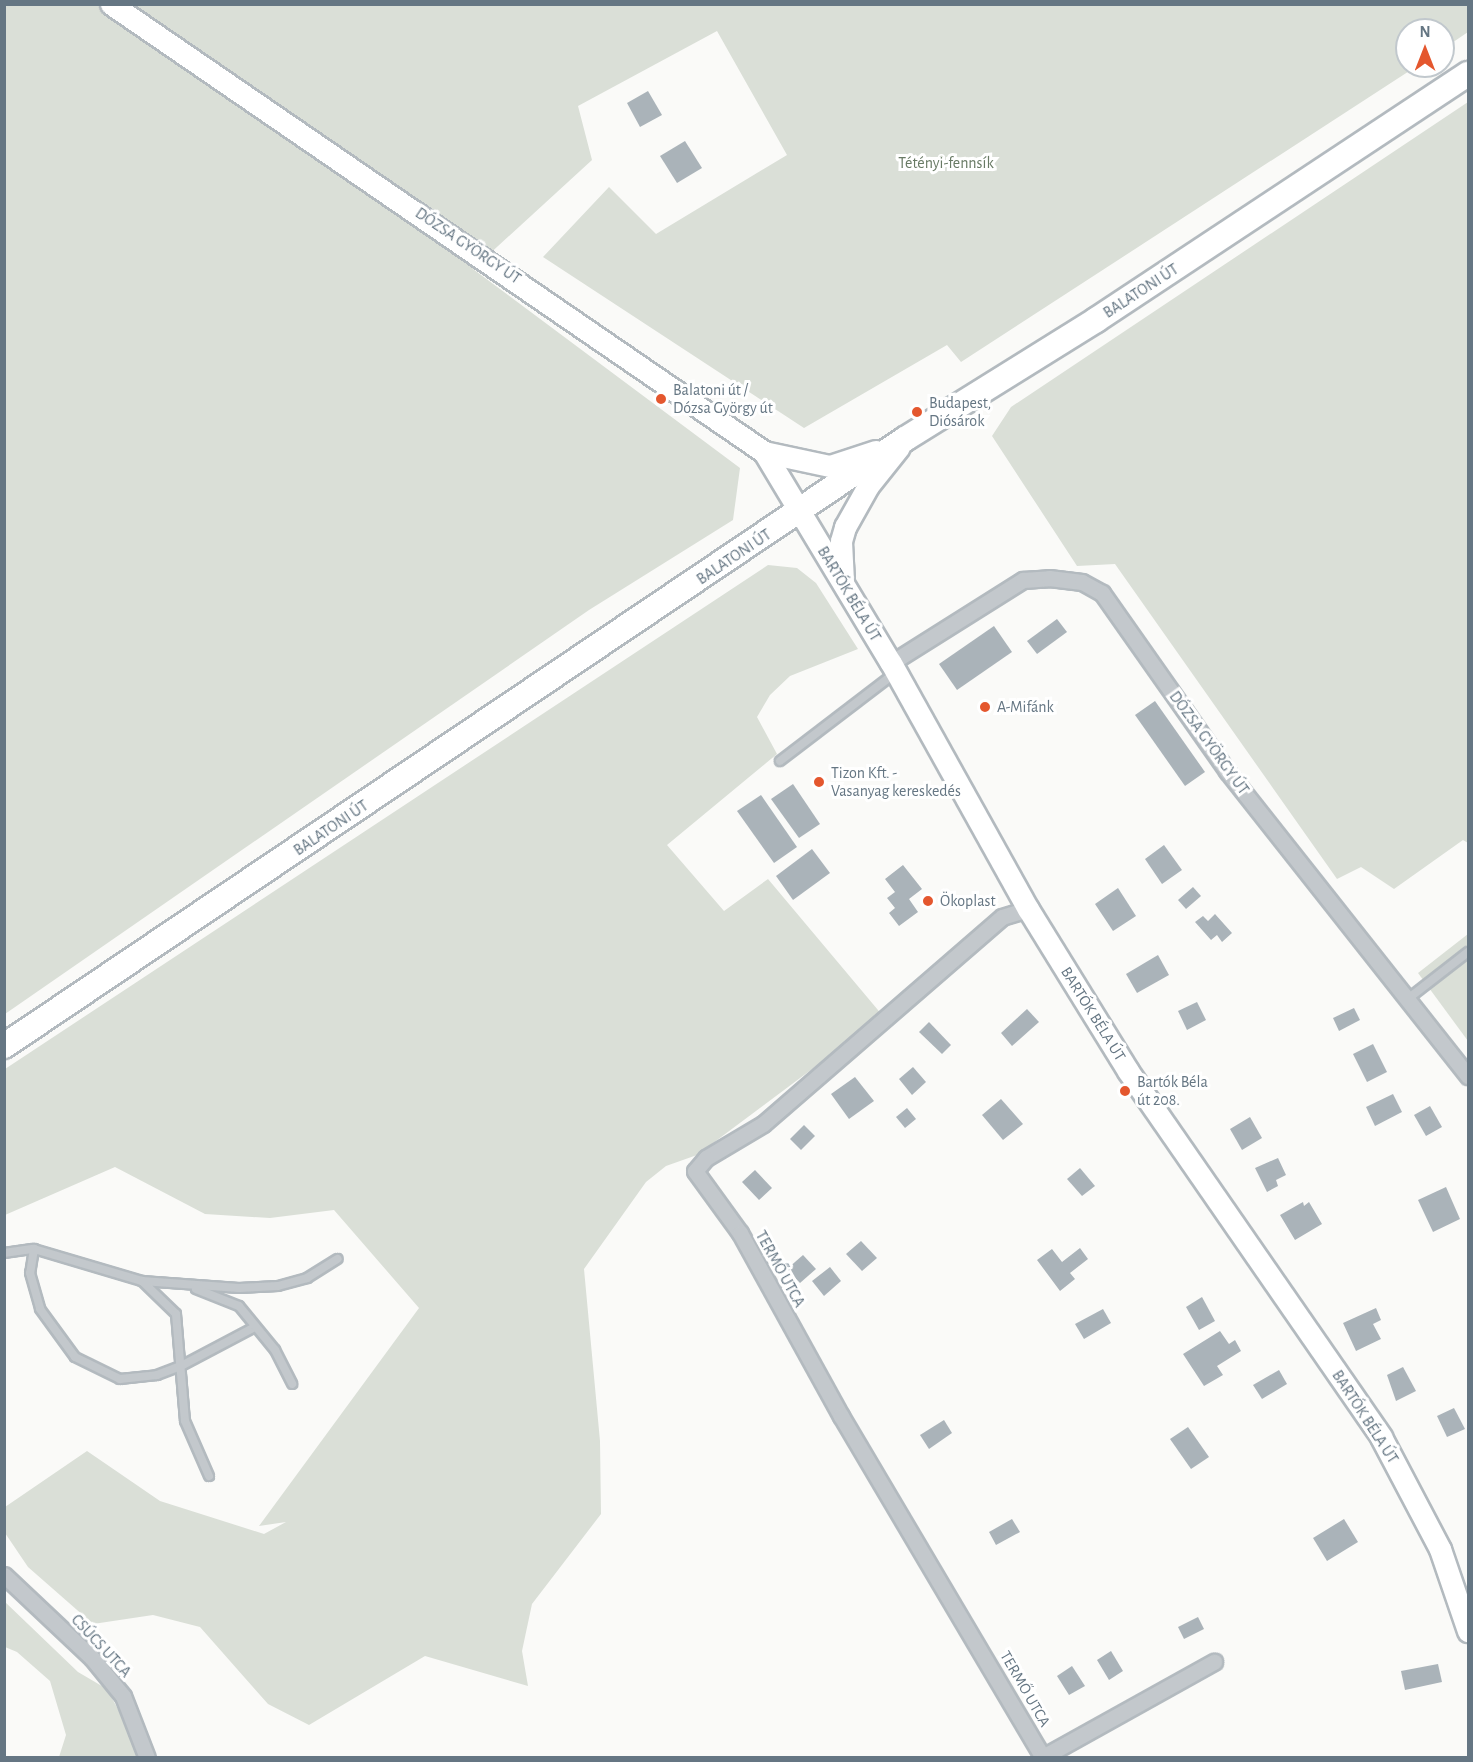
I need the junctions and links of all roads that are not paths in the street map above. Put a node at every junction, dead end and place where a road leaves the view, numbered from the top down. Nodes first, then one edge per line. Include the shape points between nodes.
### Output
1 (111, 4) edge
2 (1468, 74) edge
3 (905, 439) junction
4 (765, 452) junction
5 (800, 512) junction
6 (843, 582) junction
7 (894, 668) junction
8 (780, 762) dead end
9 (1028, 909) junction
10 (1468, 952) edge
11 (1409, 998) junction
12 (4, 1046) edge
13 (1468, 1076) edge
14 (34, 1249) junction
15 (4, 1253) edge
16 (337, 1259) dead end
17 (142, 1281) junction
18 (192, 1287) junction
19 (255, 1327) junction
20 (181, 1366) junction
21 (292, 1384) dead end
22 (209, 1476) dead end
23 (4, 1575) edge
24 (1468, 1630) edge
25 (1214, 1662) dead end
26 (1043, 1757) edge
27 (147, 1758) edge

1 - 4 street, DÓZSA GYÖRGY ÚT
2 - 3 main road, BALATONI ÚT via 1096,320
3 - 4 street via 830,466
3 - 5 main road, BALATONI ÚT
3 - 6 street via 868,486 845,527 841,541
4 - 5 street, DÓZSA GYÖRGY ÚT
5 - 6 street, BARTÓK BÉLA ÚT
5 - 12 main road, BALATONI ÚT
6 - 7 street, BARTÓK BÉLA ÚT
7 - 8 lane
7 - 9 street, BARTÓK BÉLA ÚT
7 - 11 street, DÓZSA GYÖRGY ÚT via 1023,580 1082,582 1102,593 1227,771
9 - 24 street, BARTÓK BÉLA ÚT via 1128,1071 1381,1437 1440,1549
9 - 26 street, TERMŐ UTCA via 1002,917 763,1124 706,1158 695,1171 740,1233 841,1416
10 - 11 lane
11 - 13 street, DÓZSA GYÖRGY ÚT
14 - 15 lane
14 - 17 lane
14 - 20 lane via 30,1273 40,1309 75,1357 120,1379 157,1375
16 - 18 lane via 307,1278 278,1286
17 - 18 lane
17 - 20 lane via 176,1314
18 - 19 lane via 239,1306
19 - 20 lane
19 - 21 lane via 275,1350
20 - 22 lane via 185,1421
23 - 27 street, CSÚCS UTCA via 92,1658 123,1696
25 - 26 street

